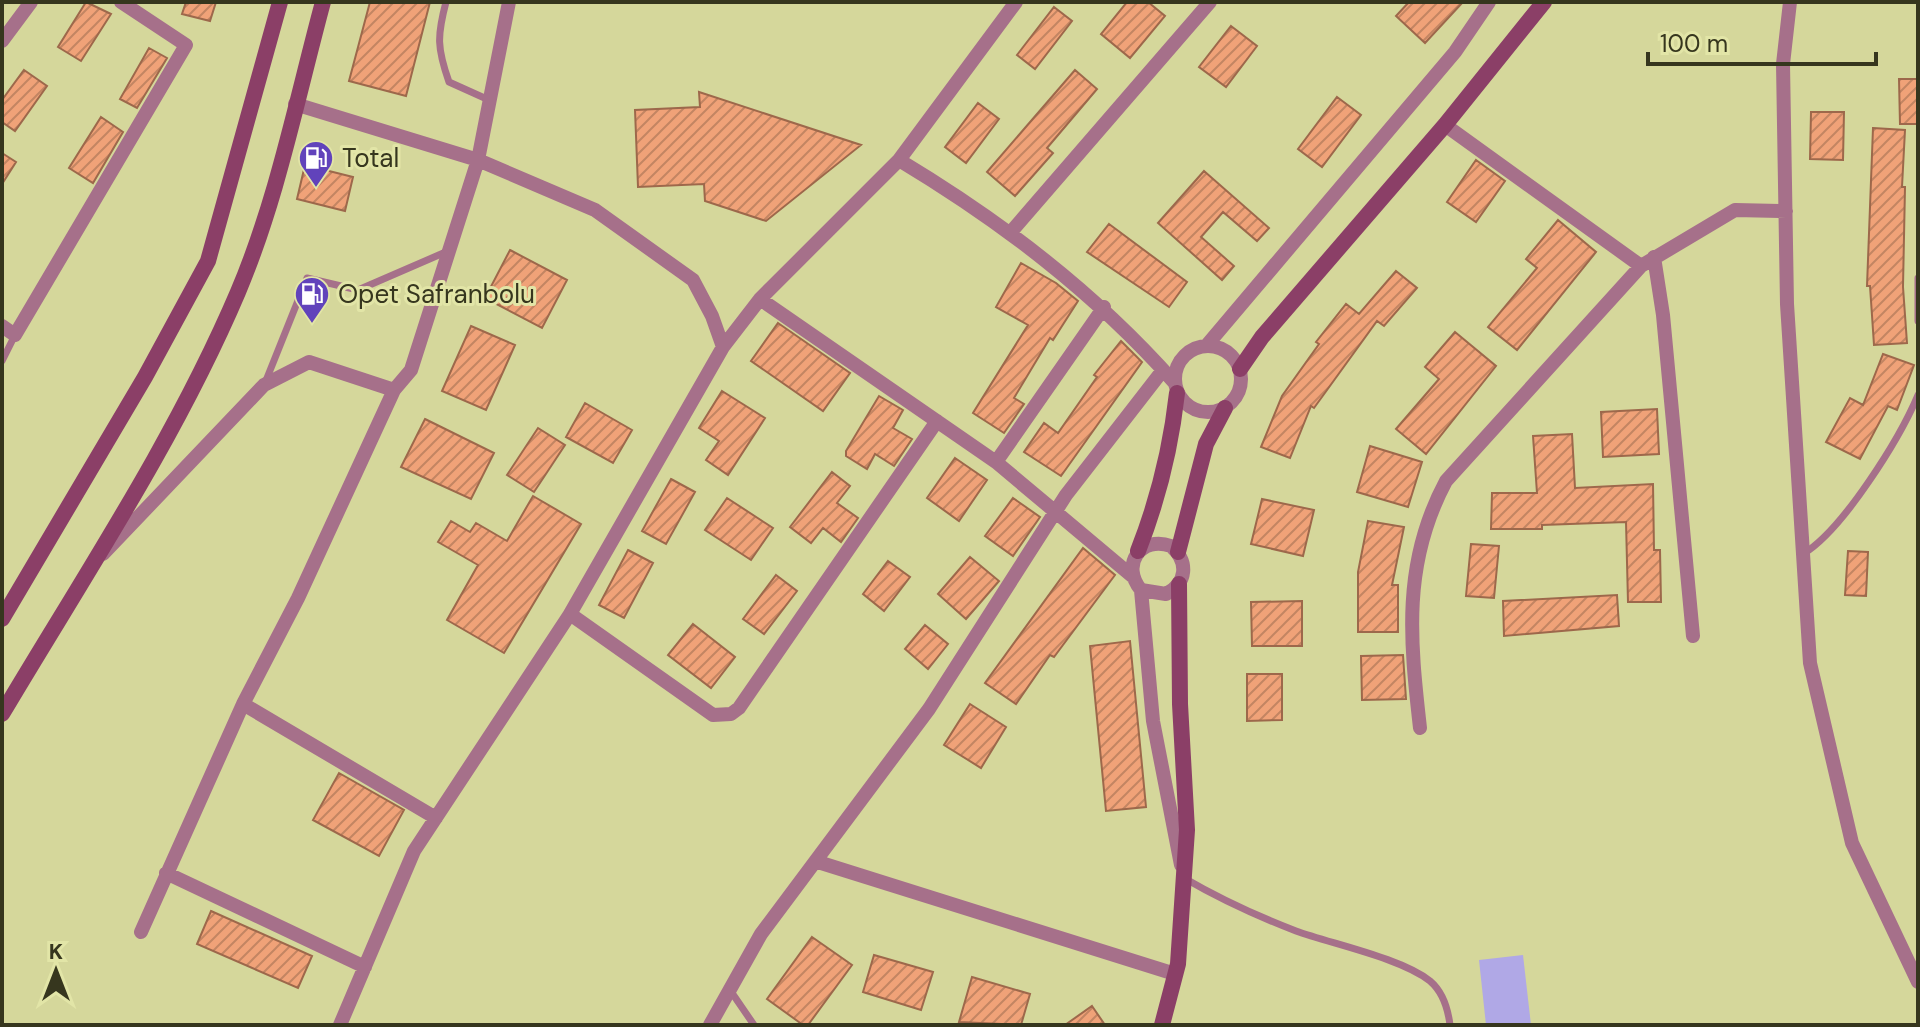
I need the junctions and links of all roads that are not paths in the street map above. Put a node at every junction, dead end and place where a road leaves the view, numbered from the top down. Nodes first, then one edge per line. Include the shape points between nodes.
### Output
1 (31, 2) edge
2 (121, 2) edge
3 (280, 2) edge
4 (323, 2) edge
5 (446, 2) edge
6 (509, 2) edge
7 (1016, 2) edge
8 (1210, 2) edge
9 (1489, 2) edge
10 (1544, 2) edge
11 (1790, 2) edge
12 (2, 41) edge
13 (491, 101) junction
14 (295, 104) junction
15 (1445, 125) junction
16 (478, 160) junction
17 (899, 160) junction
18 (1786, 211) junction
19 (1011, 232) junction
20 (449, 251) junction
21 (1648, 261) junction
22 (1918, 278) edge
23 (760, 299) junction
24 (1104, 307) junction
25 (1918, 321) edge
26 (8, 330) edge
27 (1207, 345) junction
28 (723, 347) junction
29 (2, 361) edge
30 (1240, 369) junction
31 (1163, 370) junction
32 (264, 385) junction
33 (1175, 387) junction
34 (394, 390) junction
35 (1918, 395) edge
36 (1225, 408) junction
37 (937, 421) junction
38 (996, 462) junction
39 (1056, 512) junction
40 (1138, 551) junction
41 (1178, 552) junction
42 (1803, 554) junction
43 (86, 572) junction
44 (1132, 576) junction
45 (1179, 584) junction
46 (1141, 590) junction
47 (570, 614) junction
48 (2, 619) edge
49 (1693, 636) dead end
50 (243, 704) junction
51 (2, 714) edge
52 (1420, 728) dead end
53 (436, 818) junction
54 (818, 862) junction
55 (166, 873) junction
56 (1184, 878) junction
57 (141, 932) dead end
58 (365, 967) junction
59 (1175, 974) junction
60 (1918, 982) edge
61 (729, 988) junction
62 (340, 1025) edge
63 (710, 1025) edge
64 (754, 1025) edge
65 (1162, 1025) edge
66 (1450, 1025) edge

1 - 12 street
2 - 26 street via 186,45
3 - 48 main road via 208,261
4 - 14 main road
5 - 13 lane via 437,35 449,82
6 - 13 street
7 - 17 street
8 - 19 street
9 - 27 street via 1455,52
10 - 15 main road
11 - 18 street via 1783,64
13 - 16 street
14 - 16 street
14 - 43 main road via 238,292 166,436
15 - 21 street
15 - 30 main road
16 - 20 street
16 - 28 street via 595,210 693,280
17 - 19 street
17 - 23 street
18 - 21 street via 1735,210
18 - 42 street
19 - 24 street
20 - 32 lane via 358,290 307,278
20 - 34 street via 411,370
21 - 49 street via 1663,315
21 - 52 street via 1446,481 1433,506 1418,551 1409,635
22 - 25 lane
23 - 28 street
23 - 37 street
24 - 31 street
24 - 38 street
26 - 29 lane
27 - 30 street via 1228,351
27 - 33 street via 1179,361
28 - 47 street
30 - 36 street via 1239,391
31 - 33 street
31 - 39 street
32 - 34 street via 309,362
32 - 43 street
33 - 36 street via 1192,409
33 - 40 main road via 1173,429 1154,510
34 - 50 street
35 - 42 lane via 1847,510
36 - 41 main road via 1206,444
37 - 38 street
37 - 47 street via 731,714 713,715
38 - 39 street
39 - 44 street
39 - 54 street via 929,709
40 - 41 street via 1154,543
40 - 44 street
41 - 45 street via 1184,568
42 - 60 street via 1810,663 1852,843
43 - 51 main road
44 - 46 street
45 - 46 street via 1157,595
45 - 56 main road
46 - 56 street via 1153,721
47 - 53 street
50 - 53 street
50 - 55 street
53 - 58 street via 414,851
54 - 59 street
54 - 61 street via 761,934
55 - 57 street
55 - 58 street
56 - 59 main road
56 - 66 lane via 1295,931 1410,970 1431,982 1443,998
58 - 62 street
59 - 65 main road
61 - 63 street
61 - 64 lane

